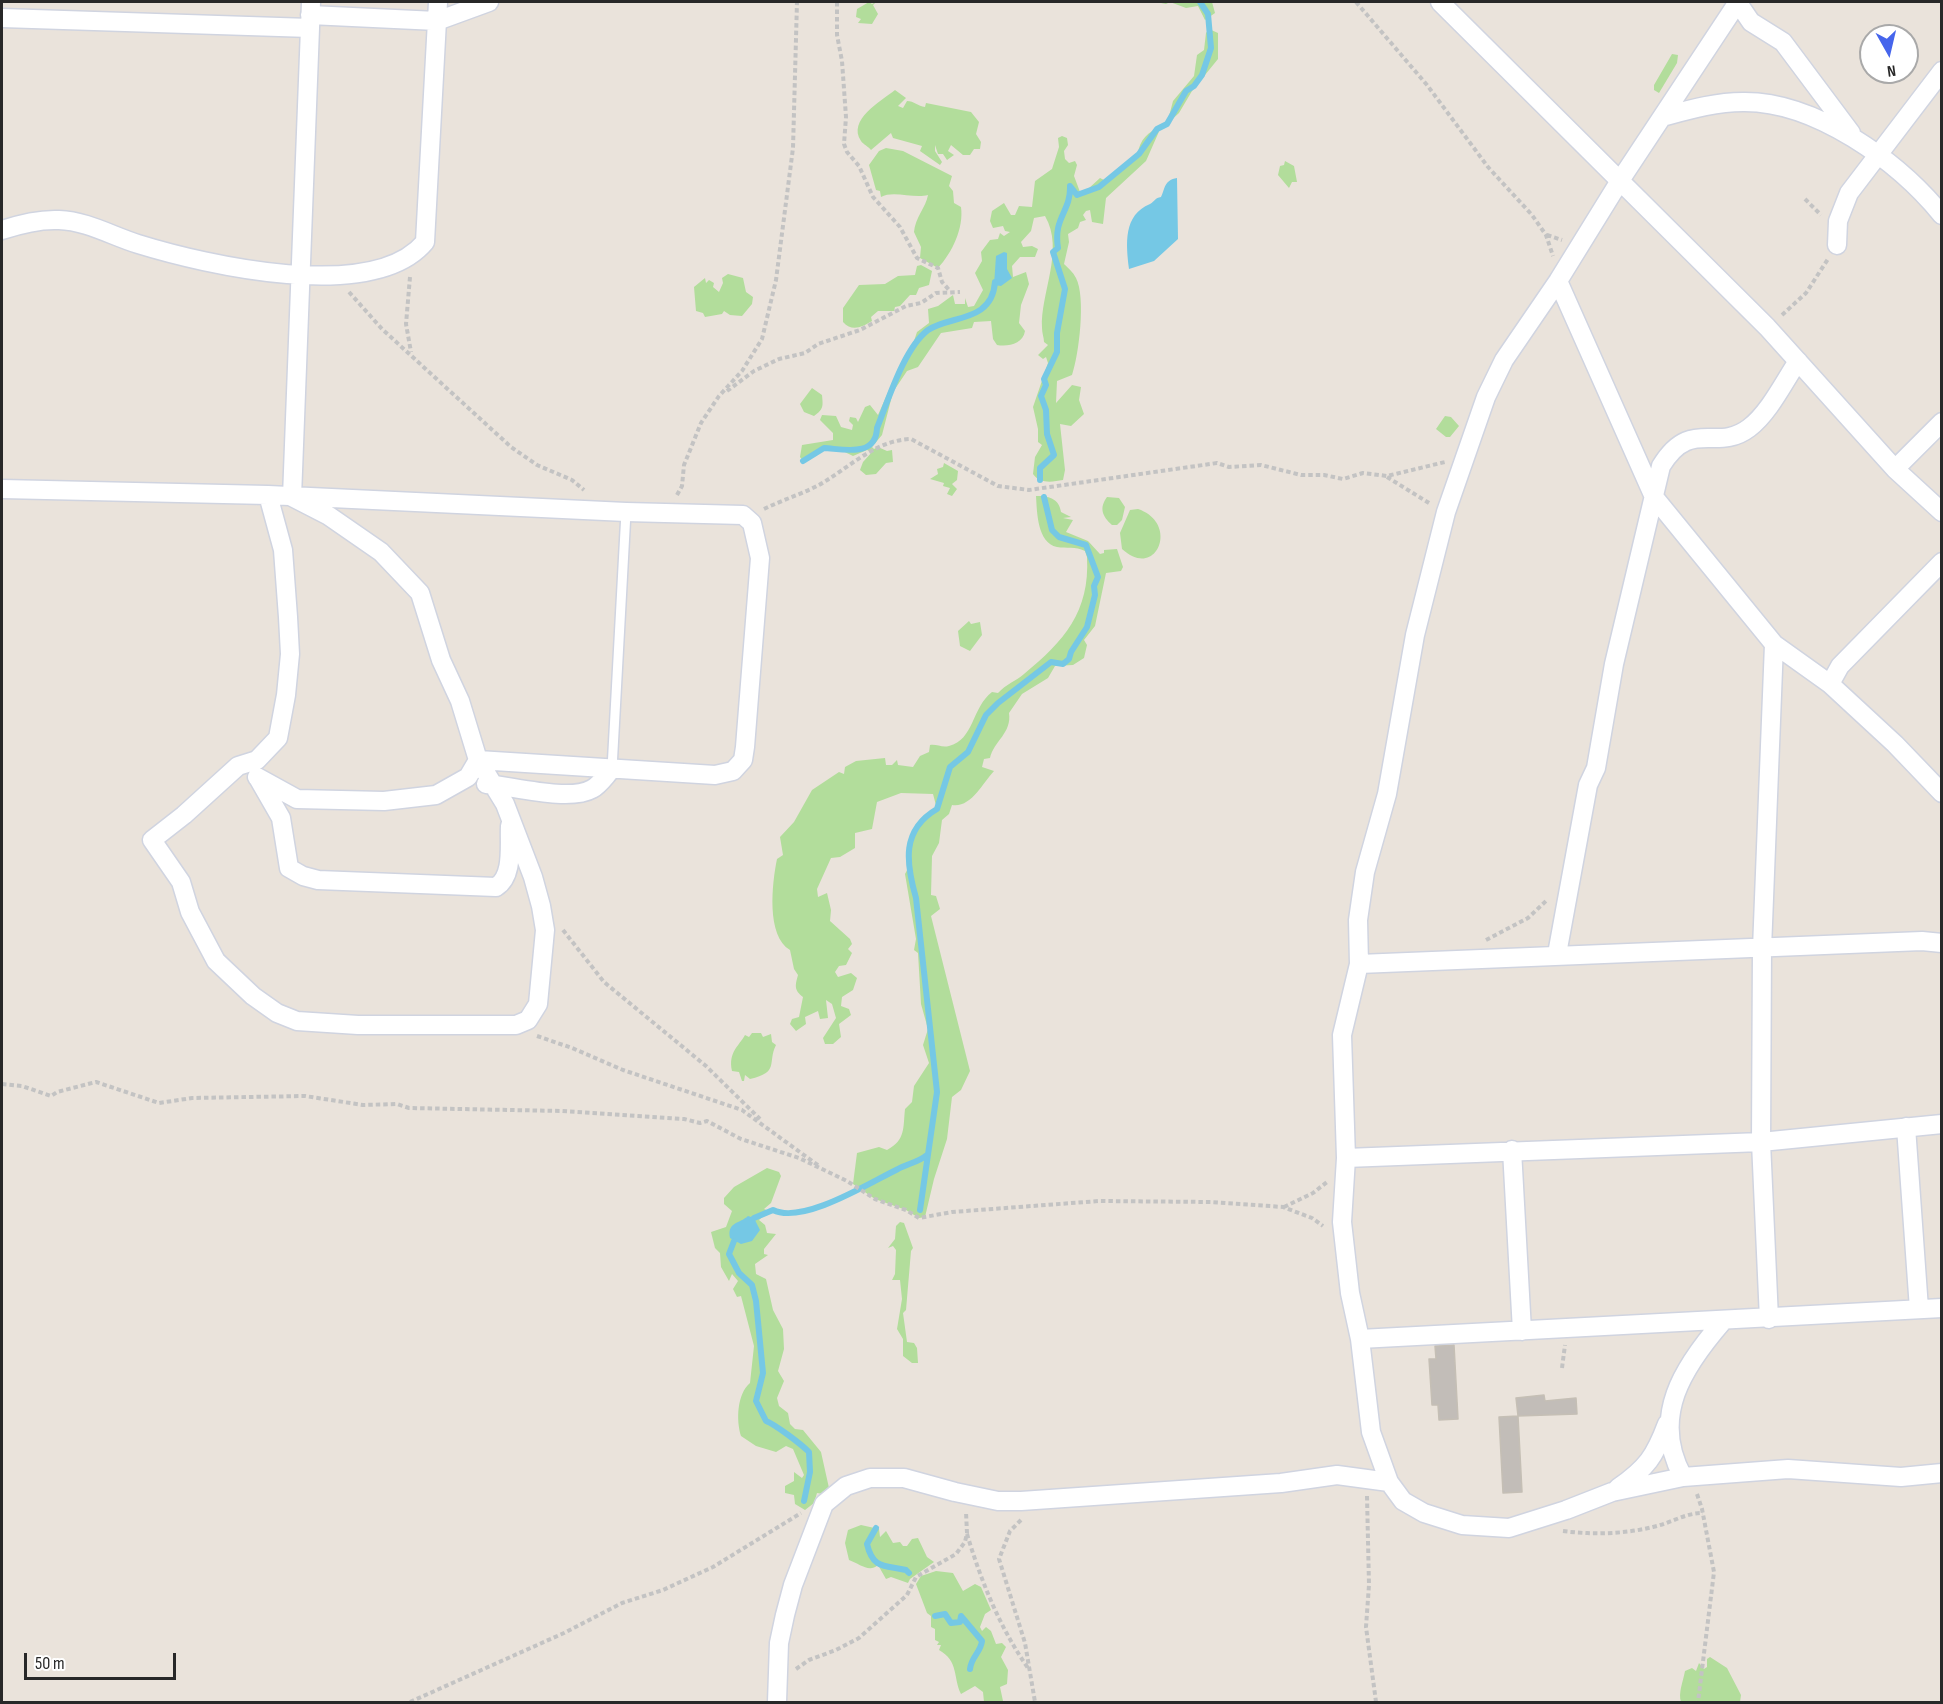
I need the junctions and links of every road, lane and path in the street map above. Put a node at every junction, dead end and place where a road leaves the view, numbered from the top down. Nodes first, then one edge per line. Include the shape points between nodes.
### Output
1 (438, 2) edge
2 (489, 2) edge
3 (797, 2) edge
4 (837, 2) edge
5 (1356, 2) edge
6 (1440, 2) edge
7 (1738, 2) edge
8 (310, 15) edge
9 (2, 18) edge
10 (437, 21) junction
11 (1941, 71) edge
12 (1662, 117) junction
13 (1855, 140) junction
14 (1877, 154) junction
15 (1621, 179) junction
16 (1941, 215) edge
17 (2, 230) edge
18 (1837, 245) joint
19 (411, 271) dead end
20 (335, 274) junction
21 (300, 277) junction
22 (1558, 281) junction
23 (950, 291) junction
24 (960, 292) dead end
25 (1767, 327) junction
26 (411, 353) junction
27 (1798, 362) junction
28 (719, 396) junction
29 (1941, 422) edge
30 (1465, 456) junction
31 (1894, 468) junction
32 (1386, 476) junction
33 (2, 489) edge
34 (590, 494) dead end
35 (268, 495) junction
36 (1654, 496) junction
37 (292, 497) junction
38 (674, 500) dead end
39 (626, 512) junction
40 (1446, 512) junction
41 (1941, 512) edge
42 (743, 514) junction
43 (1941, 562) edge
44 (1774, 644) junction
45 (1830, 684) junction
46 (478, 760) junction
47 (238, 766) junction
48 (612, 769) junction
49 (258, 778) junction
50 (490, 784) junction
51 (457, 785) junction
52 (1940, 786) edge
53 (510, 821) junction
54 (1570, 880) junction
55 (559, 925) dead end
56 (1483, 942) dead end
57 (1941, 943) edge
58 (1762, 949) junction
59 (1557, 954) junction
60 (1359, 964) junction
61 (516, 1025) junction
62 (2, 1084) edge
63 (1941, 1124) edge
64 (766, 1125) junction
65 (1906, 1127) junction
66 (1761, 1142) junction
67 (1512, 1150) junction
68 (1346, 1158) junction
69 (827, 1172) junction
70 (1283, 1207) junction
71 (1326, 1228) dead end
72 (1941, 1308) edge
73 (1919, 1309) junction
74 (1768, 1319) junction
75 (1723, 1321) junction
76 (1522, 1331) junction
77 (1360, 1339) junction
78 (1670, 1416) junction
79 (1941, 1462) edge
80 (1934, 1474) edge
81 (1683, 1477) junction
82 (1367, 1479) junction
83 (1389, 1482) junction
84 (1612, 1492) junction
85 (963, 1493) junction
86 (824, 1504) junction
87 (1703, 1513) junction
88 (1024, 1517) dead end
89 (1554, 1530) dead end
90 (967, 1533) junction
91 (1029, 1670) junction
92 (795, 1671) dead end
93 (410, 1702) edge
94 (777, 1702) edge
95 (1035, 1702) edge
96 (1376, 1702) edge
97 (1698, 1702) edge

1 - 10 street
2 - 10 street
3 - 28 path via 793,148 776,280 762,339 742,371
4 - 23 path via 846,152 859,166 873,197 900,227 917,258 938,268
5 - 22 path via 1427,85 1488,167 1532,215 1546,235
6 - 15 street
7 - 12 street
7 - 13 street via 1751,22 1783,42
8 - 9 street
8 - 10 street
8 - 21 street
10 - 20 street via 425,242 404,261 377,270
11 - 14 street
12 - 13 street via 1701,106 1744,101 1783,108 1831,124
12 - 15 street
13 - 14 street
14 - 16 street via 1919,187
14 - 18 street via 1843,205
15 - 22 street
15 - 25 street
17 - 21 street via 21,223 80,223 183,256
18 - 25 path via 1806,293
19 - 26 path via 406,324
20 - 21 street
20 - 26 path via 359,306
21 - 37 street
22 - 30 street via 1504,360
22 - 36 street
23 - 24 path
23 - 28 path via 936,293 805,353 779,359
25 - 27 street
26 - 34 path via 511,447
27 - 31 street
27 - 36 street via 1749,428 1737,435 1689,438 1672,448 1662,466
28 - 38 path via 701,423
29 - 31 street
30 - 32 path
30 - 40 street
31 - 41 street
32 - 40 path
32 - 42 path via 1363,473 1343,479 1301,475 1261,465 1229,467 1217,462 1029,490 998,486 911,439 901,439 878,447 823,483
33 - 35 street
35 - 37 street
35 - 47 street via 284,561 290,654 286,695 278,738 257,760
36 - 44 street
36 - 54 street via 1614,664 1596,768 1588,785
37 - 39 street
37 - 46 street via 329,516 381,552 420,593
39 - 42 street
39 - 48 lane
40 - 60 street via 1415,635 1387,794 1365,872 1358,920
42 - 48 street via 752,523 760,558 742,760 733,771 715,775
43 - 45 street via 1840,666
44 - 45 street
44 - 58 street
45 - 52 street
46 - 48 street
46 - 50 street
46 - 51 street via 468,777
47 - 49 street
47 - 61 street via 152,840 181,882 190,912 216,961 253,996 297,1021
48 - 50 street via 594,789 583,793
49 - 51 street via 297,799 384,801 436,795
49 - 53 street via 281,818 289,868 318,880 496,887 504,882 508,871
50 - 51 street
50 - 53 street via 505,804
53 - 61 street via 533,877 545,930 538,1004 528,1020
54 - 56 path via 1528,918
54 - 59 street
55 - 64 path via 604,982 706,1066
57 - 58 street
58 - 59 street
58 - 66 street
59 - 60 street
60 - 68 street via 1342,1035
61 - 64 path via 623,1070 742,1110
62 - 69 path via 51,1096 96,1082 159,1103 192,1098 296,1096 409,1108 562,1111 707,1121 741,1139 799,1158
63 - 65 street
64 - 69 path
65 - 66 street
65 - 73 street
66 - 67 street
66 - 74 street
67 - 68 street
67 - 76 street
68 - 70 path via 1323,1186
68 - 77 street via 1342,1222
69 - 70 path via 919,1218 1098,1201
70 - 71 path
72 - 73 street
73 - 74 street
74 - 75 street
75 - 76 street
75 - 78 street via 1678,1382
76 - 77 street
77 - 83 street via 1371,1432
78 - 81 street via 1671,1444
78 - 84 street via 1656,1453 1643,1470
79 - 80 street
80 - 81 street via 1864,1476 1788,1469
81 - 84 street
81 - 87 path via 1691,1484
82 - 83 street
82 - 85 street via 1337,1475 1281,1483 1021,1502
82 - 96 path via 1366,1627
83 - 84 street via 1402,1501 1424,1514 1462,1526 1509,1528
85 - 86 street via 904,1478 870,1478 846,1486
85 - 90 path
86 - 93 path via 798,1514 713,1567 622,1603
86 - 94 street via 785,1615 779,1643
87 - 89 path via 1690,1513 1653,1527 1628,1531 1586,1534
87 - 97 path via 1714,1572
88 - 91 path via 1010,1531 999,1559 1025,1643
90 - 91 path via 995,1609
90 - 92 path via 956,1554 916,1577 907,1595 859,1638 809,1660
91 - 95 path

